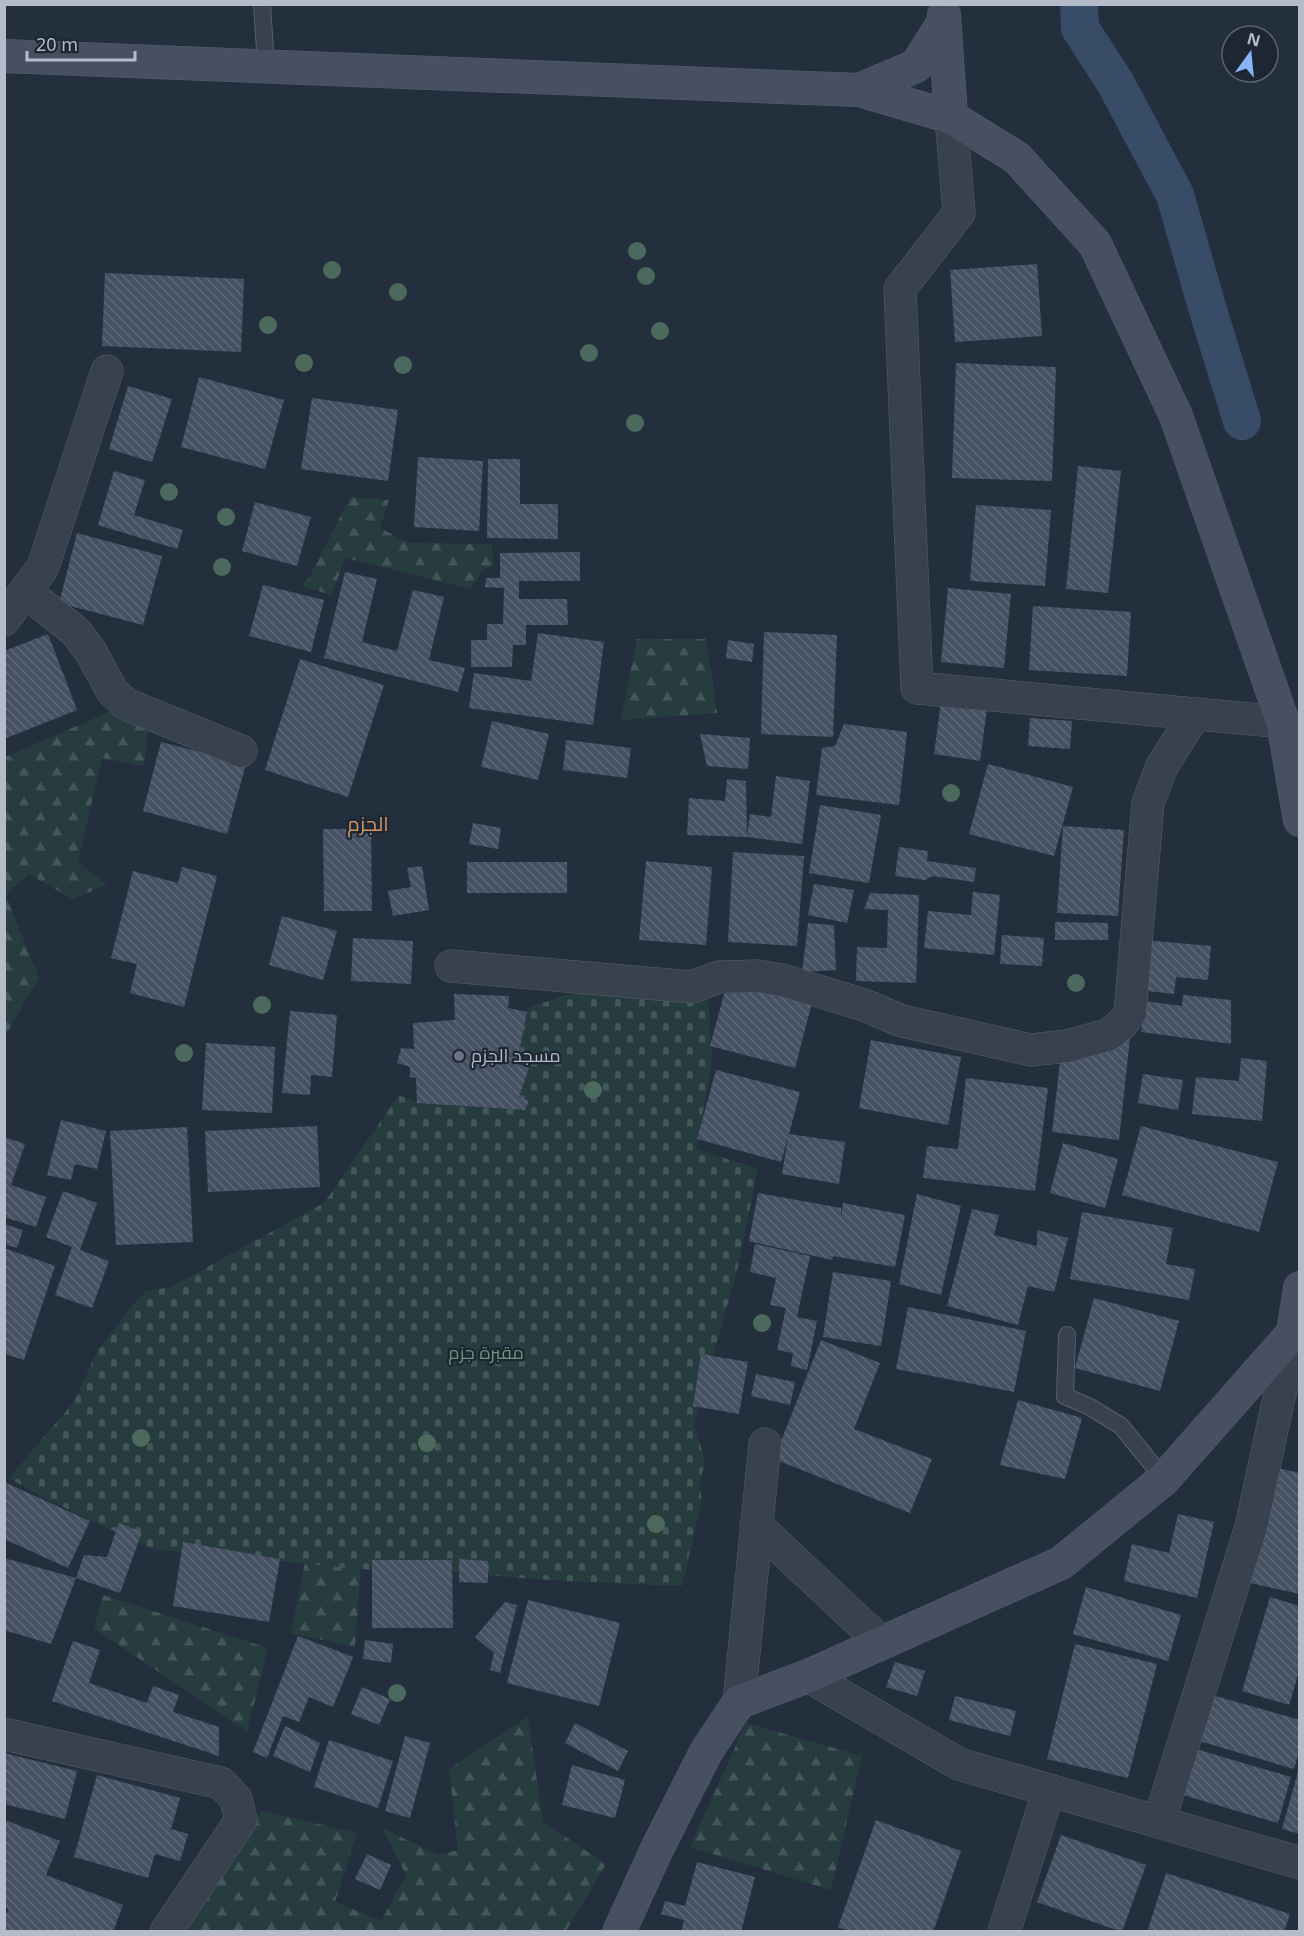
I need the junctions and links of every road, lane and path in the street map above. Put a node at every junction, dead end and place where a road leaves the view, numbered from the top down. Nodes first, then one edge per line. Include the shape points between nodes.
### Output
1 (262, 4) edge
2 (944, 13) edge
3 (4, 56) edge
4 (266, 66) junction
5 (859, 90) junction
6 (951, 117) junction
7 (107, 371) dead end
8 (26, 592) junction
9 (4, 620) edge
10 (1195, 714) junction
11 (1283, 723) junction
12 (241, 751) dead end
13 (1299, 820) edge
14 (451, 966) dead end
15 (1299, 1288) edge
16 (1293, 1333) junction
17 (1067, 1335) dead end
18 (765, 1444) dead end
19 (1164, 1479) junction
20 (756, 1525) junction
21 (882, 1643) junction
22 (808, 1676) junction
23 (739, 1702) junction
24 (4, 1734) edge
25 (1049, 1790) junction
26 (1159, 1822) junction
27 (1299, 1863) edge
28 (166, 1932) edge
29 (619, 1932) edge
30 (1004, 1932) edge

1 - 4 lane
2 - 5 street via 916,66
2 - 6 street
3 - 4 street
4 - 5 street
5 - 6 street
6 - 10 street via 959,213 900,289 917,688
6 - 11 street via 1017,158 1095,244 1176,416
7 - 8 street via 43,567
8 - 9 street
8 - 12 street via 76,632 112,692 126,704
10 - 11 street
10 - 14 street via 1162,766 1148,803 1130,1013 1108,1035 1067,1047 1031,1050 902,1021 864,1005 758,976 719,977 692,987
11 - 13 street
15 - 16 street
16 - 19 street
16 - 26 street via 1251,1527
17 - 19 lane via 1065,1396 1121,1426
18 - 20 street
19 - 21 street via 1061,1563
20 - 21 street
20 - 23 street
21 - 22 street
22 - 23 street
22 - 25 street via 958,1764
23 - 29 street via 706,1752
24 - 28 street via 221,1783 236,1799 241,1820
25 - 26 street
25 - 30 street
26 - 27 street

